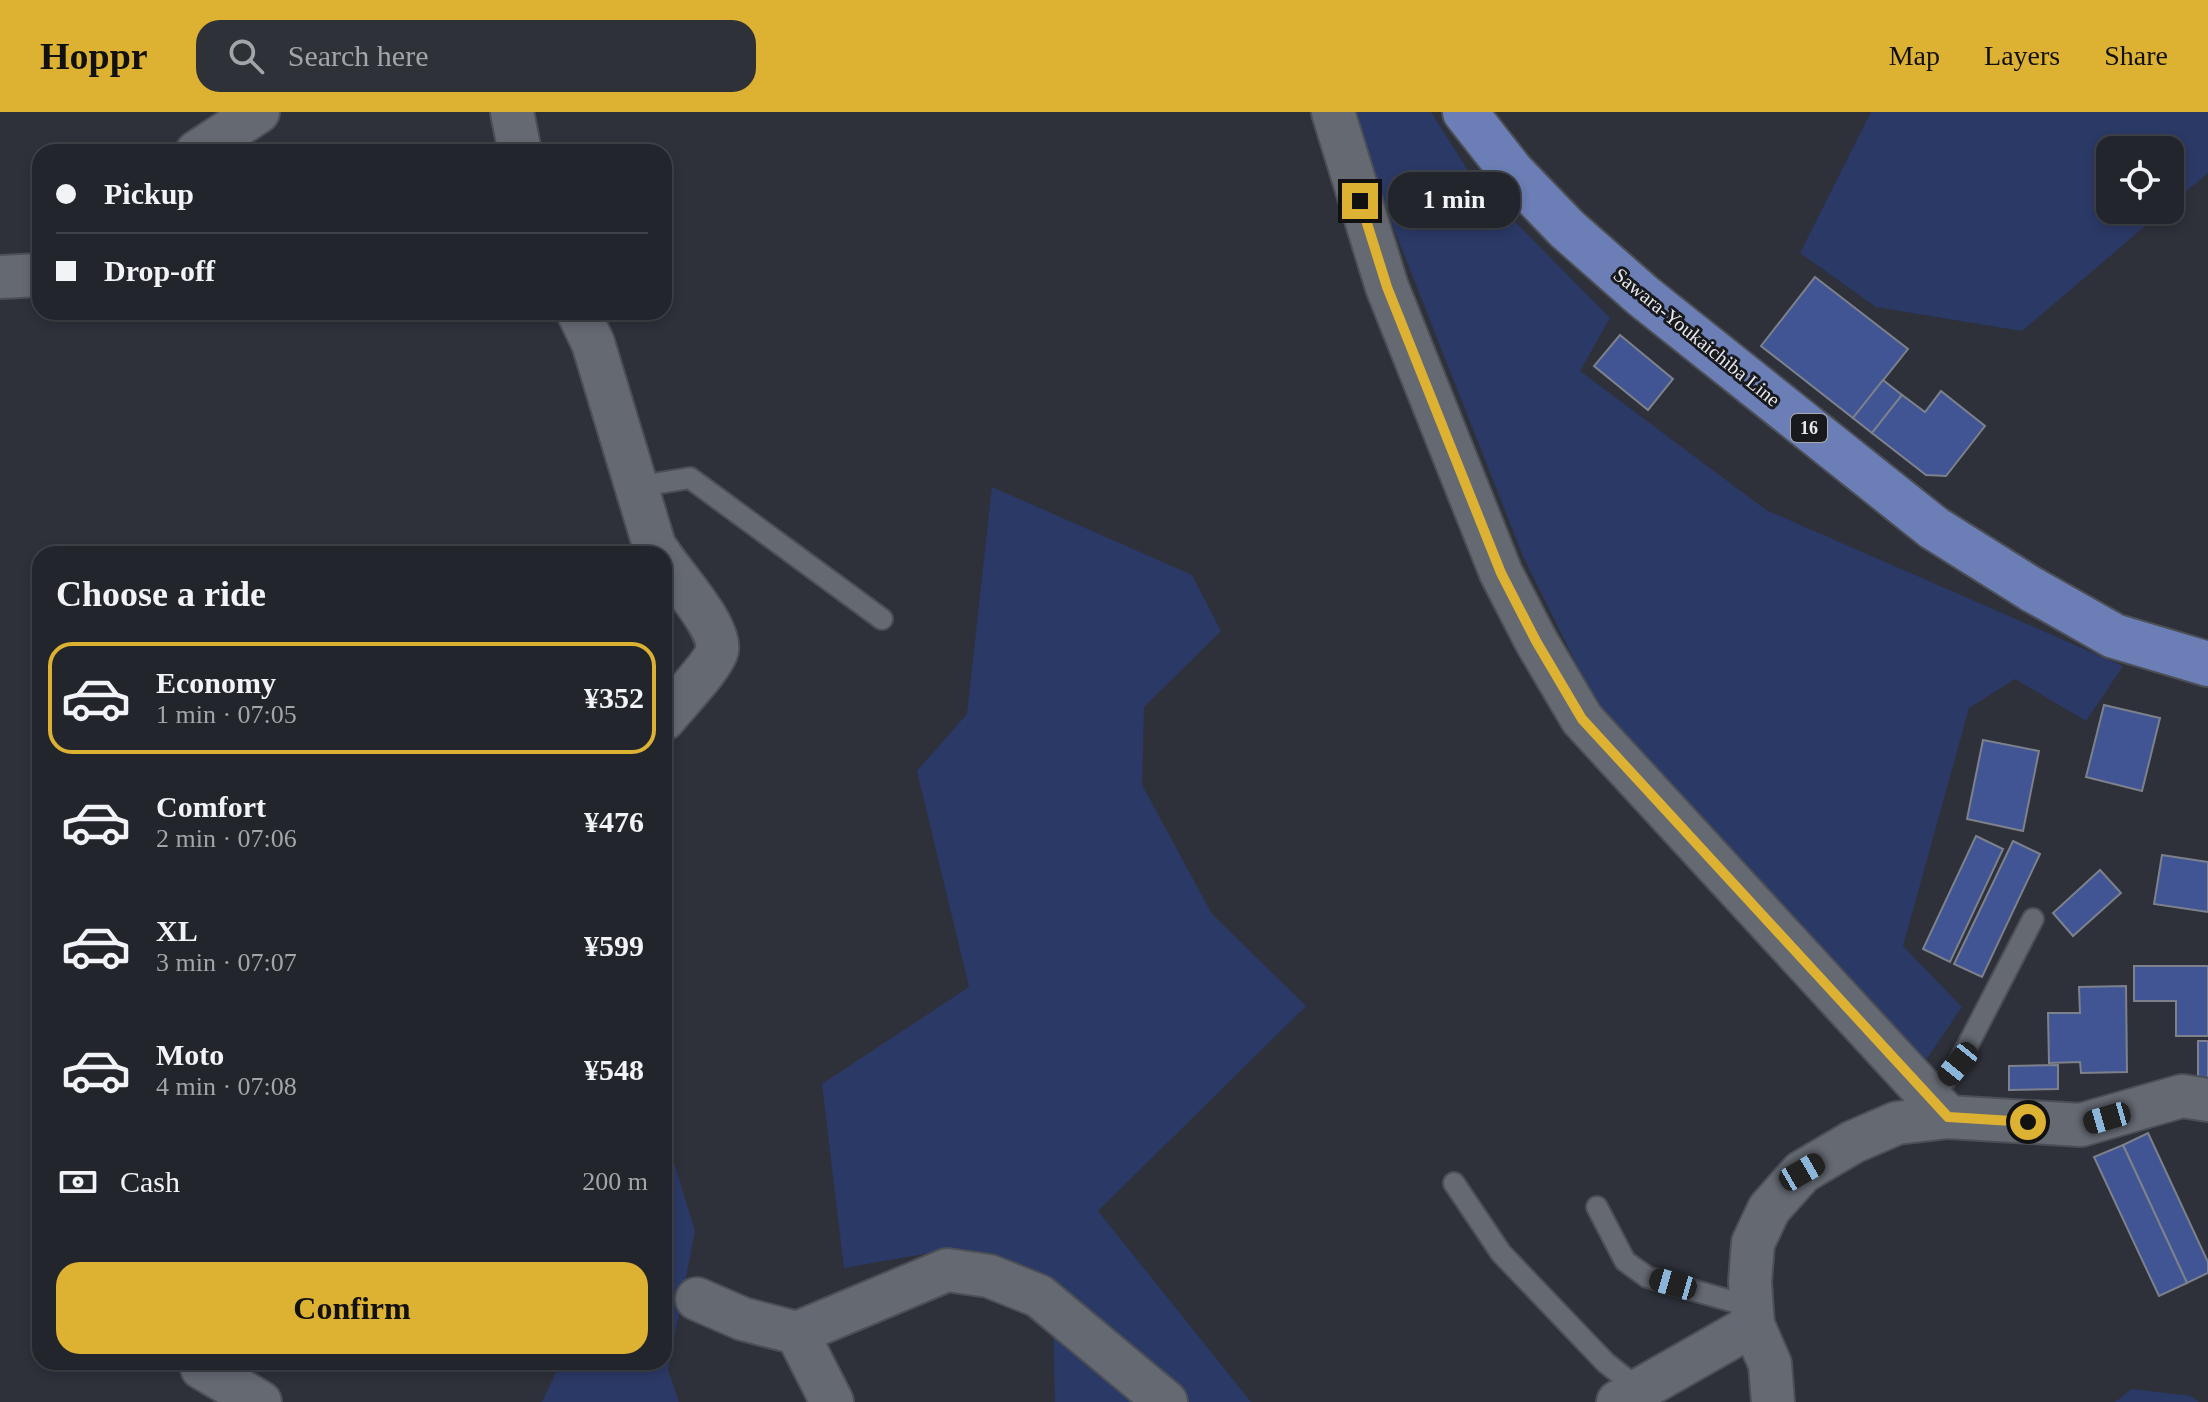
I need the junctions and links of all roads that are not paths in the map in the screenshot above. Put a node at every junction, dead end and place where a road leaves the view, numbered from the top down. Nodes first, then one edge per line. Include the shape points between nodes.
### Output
1 (258, 112) edge
2 (512, 112) edge
3 (1333, 112) edge
4 (1465, 112) edge
5 (209, 144) edge
6 (518, 144) edge
7 (32, 275) edge
8 (0, 277) edge
9 (582, 320) edge
10 (635, 487) junction
11 (657, 546) edge
12 (672, 572) edge
13 (882, 619) dead end
14 (2208, 664) edge
15 (672, 709) edge
16 (2033, 919) dead end
17 (2208, 1100) edge
18 (1940, 1107) junction
19 (1454, 1183) dead end
20 (1597, 1207) dead end
21 (697, 1299) dead end
22 (1752, 1316) junction
23 (797, 1333) junction
24 (205, 1370) edge
25 (1629, 1395) edge
26 (260, 1402) edge
27 (832, 1402) edge
28 (1166, 1402) edge
29 (1773, 1402) edge

1 - 5 street
2 - 6 street
3 - 18 street via 1387,287 1501,573 1582,719
4 - 14 main road, Sawara-Youkaichiba Line / 16 via 1512,172 1567,229 1934,528 2114,636
7 - 8 street
9 - 10 street
10 - 11 street
10 - 13 lane via 690,478
12 - 15 street via 715,634 717,651
16 - 18 lane
17 - 18 street via 2182,1096 2081,1125
18 - 22 street via 1853,1142 1802,1172 1769,1209 1753,1243
19 - 25 lane via 1501,1253 1606,1363
20 - 22 lane via 1625,1261 1647,1277
21 - 23 street via 743,1319
22 - 25 street
22 - 29 street via 1770,1364
23 - 27 street
23 - 28 street via 947,1270 989,1276 1039,1296
24 - 26 street

